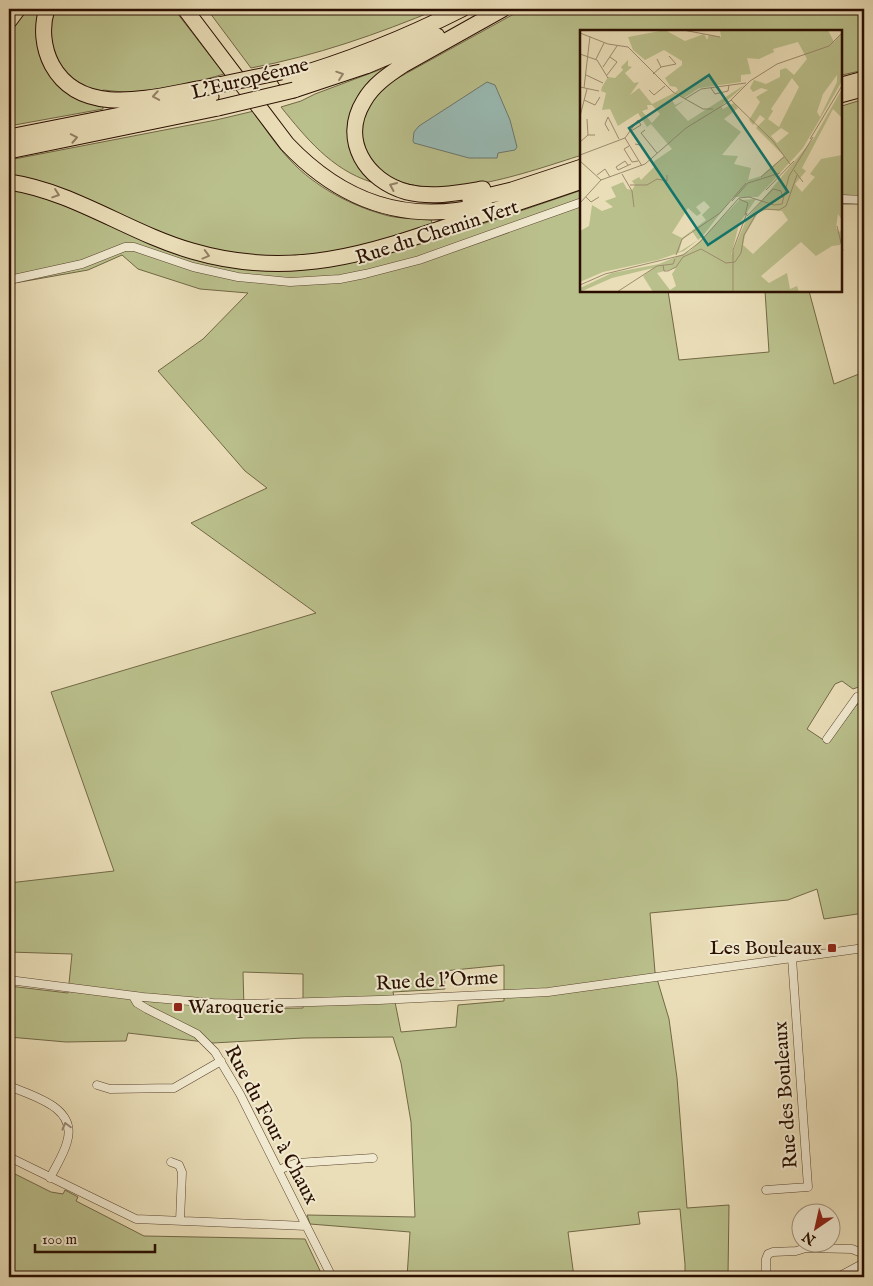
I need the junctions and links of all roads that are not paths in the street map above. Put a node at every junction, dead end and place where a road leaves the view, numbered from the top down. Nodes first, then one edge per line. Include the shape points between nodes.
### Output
1 (18, 9) edge
2 (47, 9) edge
3 (185, 9) edge
4 (197, 9) edge
5 (462, 9) edge
6 (490, 9) edge
7 (503, 9) edge
8 (9, 21) edge
9 (287, 80) junction
10 (864, 80) edge
11 (843, 85) edge
12 (864, 90) edge
13 (843, 96) edge
14 (211, 98) junction
15 (9, 137) edge
16 (9, 151) edge
17 (580, 166) edge
18 (580, 167) edge
19 (580, 180) edge
20 (580, 180) edge
21 (9, 182) edge
22 (843, 200) edge
23 (864, 200) edge
24 (580, 203) edge
25 (9, 280) edge
26 (864, 702) edge
27 (827, 738) dead end
28 (864, 948) edge
29 (792, 958) junction
30 (9, 980) edge
31 (133, 996) junction
32 (221, 1061) junction
33 (97, 1085) dead end
34 (9, 1086) edge
35 (9, 1157) edge
36 (373, 1158) dead end
37 (171, 1162) dead end
38 (278, 1170) junction
39 (50, 1178) junction
40 (766, 1190) dead end
41 (180, 1222) junction
42 (306, 1226) junction
43 (864, 1254) edge
44 (864, 1263) edge
45 (332, 1277) edge
46 (766, 1277) edge
47 (838, 1277) edge

1 - 8 highway
14 -> 2 highway via 130,100 99,99 84,94 65,82 46,53 44,22
3 - 19 highway via 287,144 320,175 361,198 419,212 448,211 493,203
4 - 18 highway via 295,140 326,169 362,189 399,201 450,202 509,190
5 - 9 highway via 432,24 342,55
9 -> 6 highway, L'Européenne via 338,76 385,59
17 -> 7 highway via 490,188 434,195 397,188 377,177 363,160 356,142 356,120 364,100 374,88 403,65
9 - 14 highway, L'Européenne, bridge
9 - 14 highway, bridge
10 - 11 highway
12 - 13 highway
14 - 15 highway, L'Européenne
16 -> 14 highway, L'Européenne
21 -> 20 highway via 60,196 192,251 237,262 279,265 318,262 369,252
22 - 23 street
24 - 25 street, Rue du Chemin Vert via 419,260 340,279 290,282 238,277 125,247 82,264
26 - 27 street via 858,697
28 - 29 street, Rue de l'Orme
29 - 31 street, Rue de l'Orme via 532,993 239,1004
29 - 40 street, Rue des Bouleaux via 808,1187
30 - 31 street, Rue de l'Orme
31 - 32 street, Rue du Four à Chaux via 147,1009 197,1034
32 - 33 street via 174,1088 110,1089
32 - 38 street, Rue du Four à Chaux
39 -> 34 street via 68,1141 64,1119 53,1105
35 - 39 street
36 - 38 street via 297,1162
37 - 41 street via 182,1172
38 - 42 street, Rue du Four à Chaux
39 - 41 street via 136,1219
41 - 42 street
42 - 45 street, Rue du Four à Chaux
43 - 46 street via 852,1249 806,1248 773,1252 766,1259
44 - 47 street

